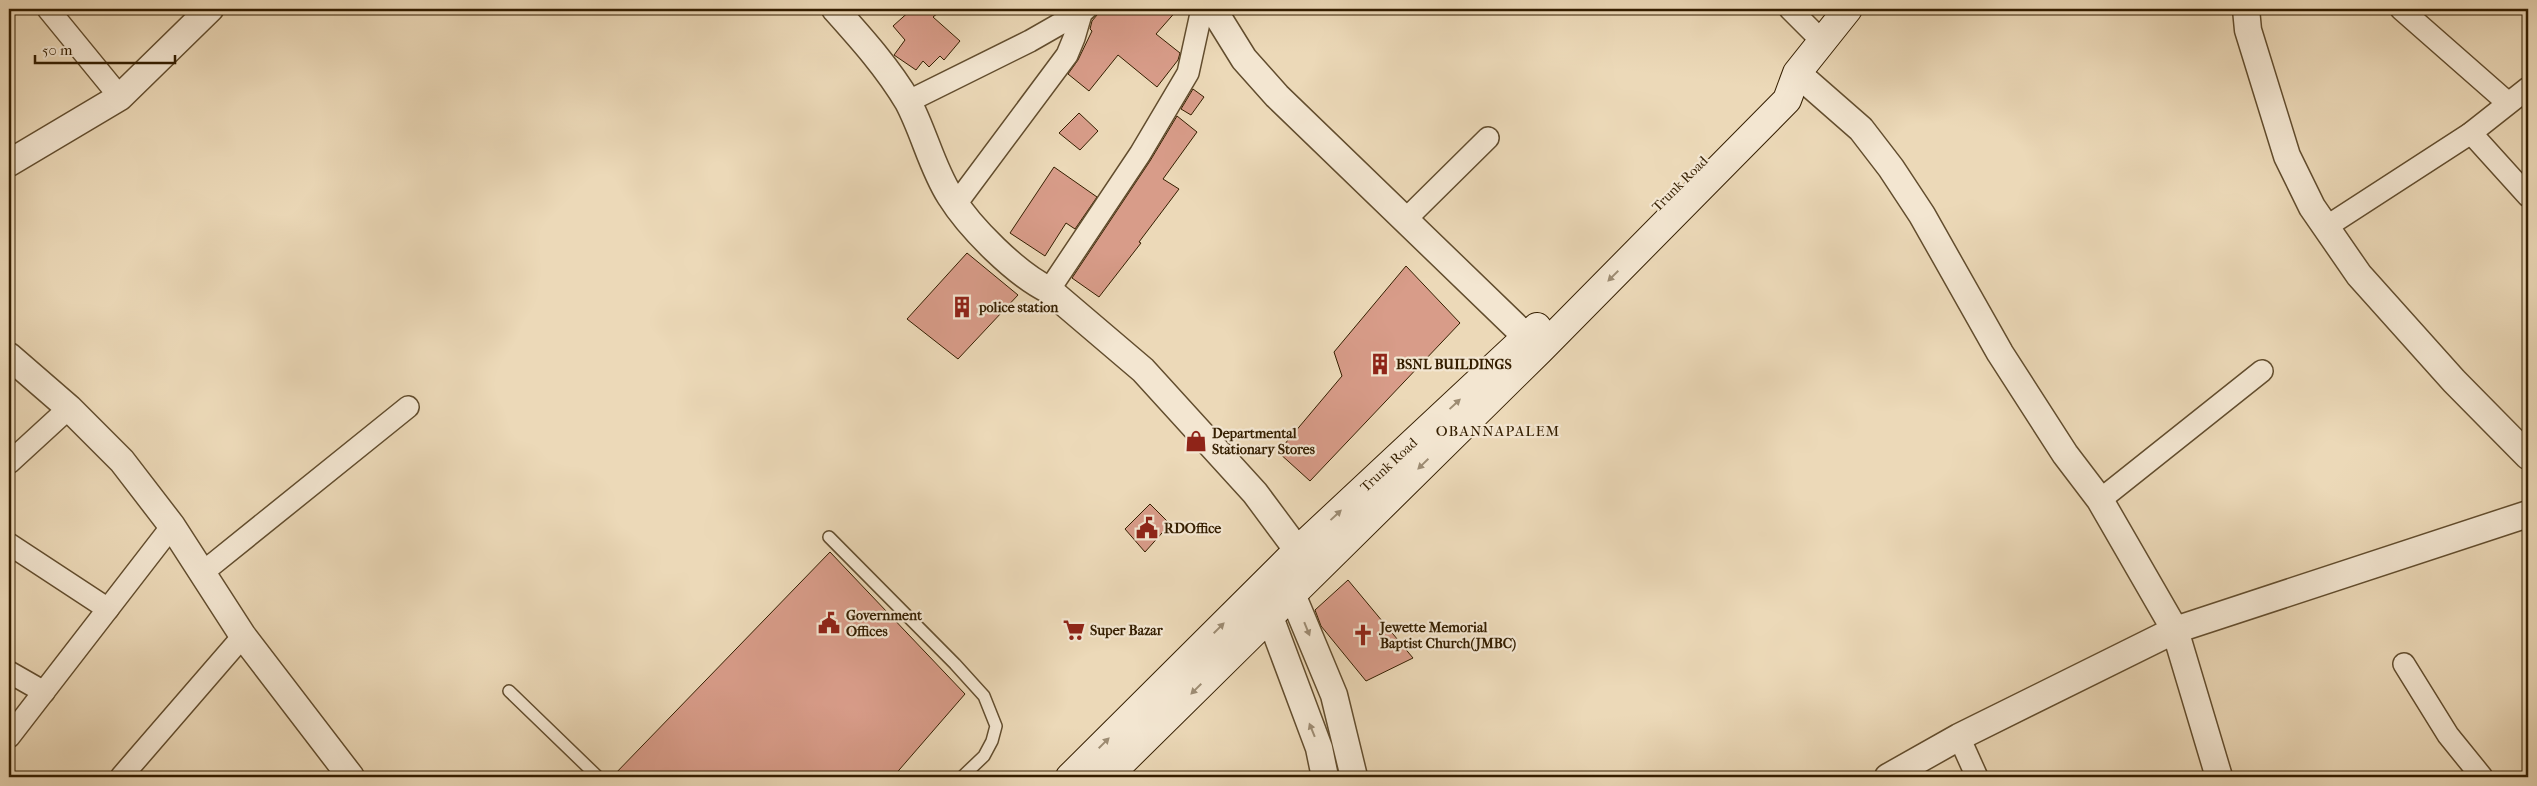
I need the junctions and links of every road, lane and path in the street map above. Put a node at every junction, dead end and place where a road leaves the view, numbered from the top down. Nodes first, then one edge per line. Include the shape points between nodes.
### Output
1 (48, 9) edge
2 (210, 9) edge
3 (835, 9) edge
4 (1202, 9) edge
5 (1213, 9) edge
6 (1790, 9) edge
7 (1848, 9) edge
8 (2246, 9) edge
9 (2401, 9) edge
10 (1083, 11) edge
11 (1823, 42) junction
12 (1797, 73) junction
13 (2528, 88) edge
14 (120, 97) junction
15 (907, 102) junction
16 (2508, 104) junction
17 (2471, 133) junction
18 (1488, 138) dead end
19 (9, 163) edge
20 (2528, 196) edge
21 (956, 204) junction
22 (1404, 221) junction
23 (2326, 227) junction
24 (1049, 290) junction
25 (1533, 344) junction
26 (9, 356) edge
27 (2262, 371) dead end
28 (69, 408) junction
29 (408, 408) dead end
30 (2528, 456) edge
31 (9, 463) edge
32 (2100, 500) junction
33 (2526, 520) edge
34 (172, 526) junction
35 (829, 537) dead end
36 (9, 544) edge
37 (1297, 564) junction
38 (202, 573) junction
39 (1293, 592) junction
40 (1252, 595) junction
41 (108, 609) junction
42 (1270, 617) junction
43 (2175, 630) junction
44 (243, 636) junction
45 (2404, 664) dead end
46 (9, 672) edge
47 (509, 691) dead end
48 (44, 692) junction
49 (9, 737) edge
50 (1959, 738) junction
51 (121, 777) edge
52 (351, 777) edge
53 (598, 777) edge
54 (962, 777) edge
55 (1070, 777) edge
56 (1106, 777) edge
57 (1325, 777) edge
58 (1354, 777) edge
59 (1888, 777) edge
60 (1978, 777) edge
61 (2219, 777) edge
62 (2482, 777) edge

1 - 14 street
2 - 14 street
3 - 15 street via 868,46
4 - 24 street via 1188,73 1140,154
5 - 22 street via 1244,59
6 - 11 street
7 - 11 main road, Trunk Road
8 - 23 street via 2248,30 2287,156 2312,208
9 - 16 street
10 - 15 street
10 - 21 street via 1067,55
11 - 12 main road, Trunk Road
12 - 25 main road, Trunk Road via 1776,89
12 - 32 street via 1861,129 1891,168 1922,215 2000,353 2065,454
13 - 16 street
14 - 19 street
15 - 21 street
16 - 17 street
17 - 20 street
17 - 23 street
18 - 22 street
21 - 24 street via 981,236 1035,284
22 - 25 street
23 - 30 street via 2359,275 2454,381
24 - 37 street via 1143,370 1255,493
25 - 37 main road, Trunk Road
26 - 28 street
27 - 32 street
28 - 31 street
28 - 34 street via 122,460
29 - 38 street
32 - 43 street
33 - 43 street
34 - 38 street
34 - 41 street
35 - 54 lane via 984,696 996,726 992,741 984,756
36 - 41 street
37 - 39 main road
37 - 40 main road, Trunk Road
38 - 44 street
39 - 42 main road
39 -> 58 street via 1334,694
40 - 42 street
55 -> 40 main road, Trunk Road
41 - 48 street
42 -> 56 main road
57 -> 42 street via 1319,748
43 - 50 street
43 - 61 street
44 - 51 street
44 - 52 street
45 - 62 street via 2448,735
46 - 48 street
47 - 53 lane
48 - 49 street
50 - 59 street
50 - 60 street

